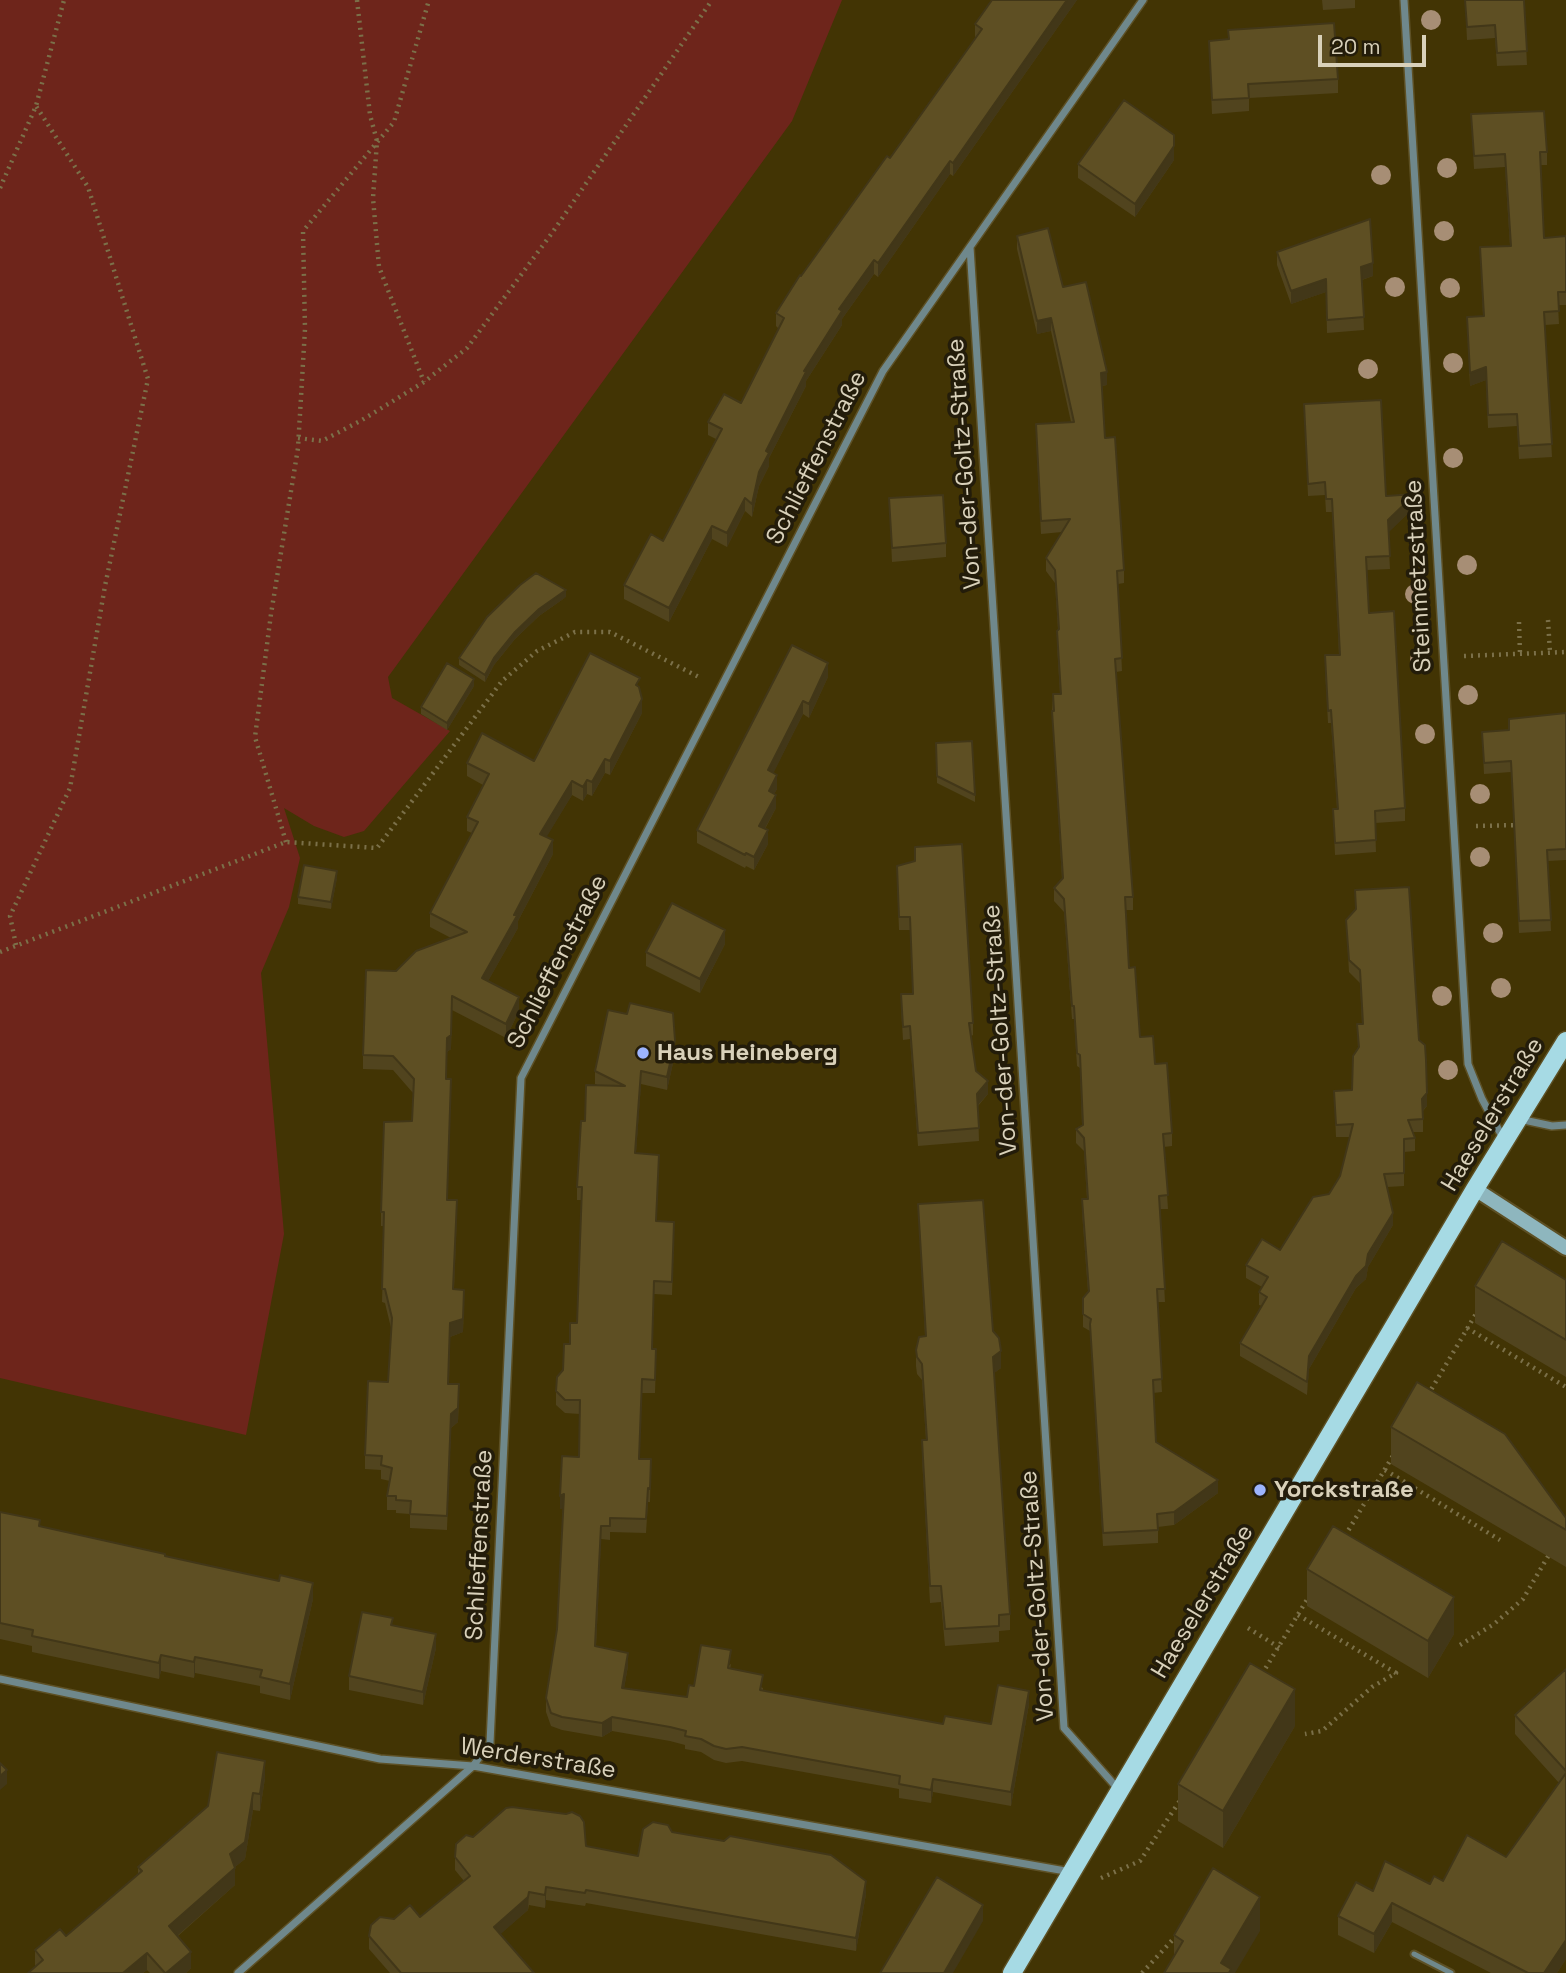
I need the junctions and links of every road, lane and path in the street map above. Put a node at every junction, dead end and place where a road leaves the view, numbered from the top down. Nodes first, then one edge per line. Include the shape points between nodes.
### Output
1 (64, 0) edge
2 (357, 0) edge
3 (429, 0) edge
4 (712, 0) edge
5 (1143, 0) edge
6 (1404, 0) edge
7 (37, 106) junction
8 (377, 141) junction
9 (0, 188) edge
10 (970, 247) junction
11 (424, 382) junction
12 (298, 438) junction
13 (1548, 620) dead end
14 (1518, 622) dead end
15 (1566, 652) edge
16 (1550, 653) junction
17 (1520, 654) junction
18 (1443, 657) junction
19 (720, 687) junction
20 (1524, 824) edge
21 (1454, 827) junction
22 (286, 842) junction
23 (16, 945) junction
24 (0, 952) edge
25 (1566, 1041) edge
26 (1560, 1064) edge
27 (1519, 1119) junction
28 (1566, 1125) edge
29 (1505, 1142) junction
30 (1475, 1189) junction
31 (1566, 1248) edge
32 (1480, 1307) edge
33 (1467, 1328) junction
34 (1566, 1387) edge
35 (1426, 1399) edge
36 (1398, 1446) edge
37 (1385, 1470) junction
38 (1345, 1537) edge
39 (1500, 1540) edge
40 (1552, 1551) edge
41 (1311, 1592) edge
42 (1225, 1614) junction
43 (1298, 1615) junction
44 (1460, 1645) dead end
45 (1280, 1648) junction
46 (0, 1679) edge
47 (1258, 1682) edge
48 (1305, 1734) dead end
49 (473, 1766) junction
50 (1119, 1790) junction
51 (1184, 1794) edge
52 (1140, 1861) dead end
53 (1071, 1872) junction
54 (1178, 1934) edge
55 (1414, 1954) dead end
56 (238, 1973) edge
57 (1012, 1973) edge
58 (1142, 1973) edge
59 (1451, 1973) edge

1 - 7 path
2 - 8 path
3 - 8 path via 394,122
4 - 11 path via 467,348
5 - 10 street, Schlieffenstraße
6 - 18 street, Steinmetzstraße
7 - 9 path
7 - 23 path via 88,187 148,379 70,788 10,915
8 - 11 path via 373,198 379,267
8 - 12 path via 303,230 305,329
10 - 19 street, Schlieffenstraße via 883,370
10 - 50 street, Von-der-Goltz-Straße via 1064,1728
11 - 12 path via 322,441
12 - 22 path via 255,737
13 - 16 path
14 - 17 path
15 - 16 path
16 - 17 path
17 - 18 path
18 - 21 street, Steinmetzstraße
19 - 22 path via 610,632 575,632 537,651 502,681 377,848
19 - 49 street, Schlieffenstraße via 521,1078 490,1742
20 - 21 path
21 - 29 street, Steinmetzstraße via 1468,1064
22 - 23 path
23 - 24 path
25 - 26 main road, Haeselerstraße
26 - 27 main road, Haeselerstraße
27 - 28 street
27 - 29 main road, Haeselerstraße
29 - 30 main road, Haeselerstraße
30 - 31 main road
30 - 42 main road, Haeselerstraße
32 - 33 path
33 - 34 path
33 - 35 path
36 - 37 path
37 - 38 path
37 - 39 path
40 - 44 path via 1523,1599
41 - 43 path
42 - 45 path
42 - 50 main road, Haeselerstraße
43 - 45 path
43 - 48 path via 1396,1673 1322,1731
45 - 47 path
46 - 49 street, Werderstraße via 380,1759
49 - 53 street, Werderstraße
49 - 56 street, Schlieffenstraße
50 - 53 main road, Haeselerstraße
51 - 52 path
53 - 57 main road, Haeselerstraße
54 - 58 path
55 - 59 lane

